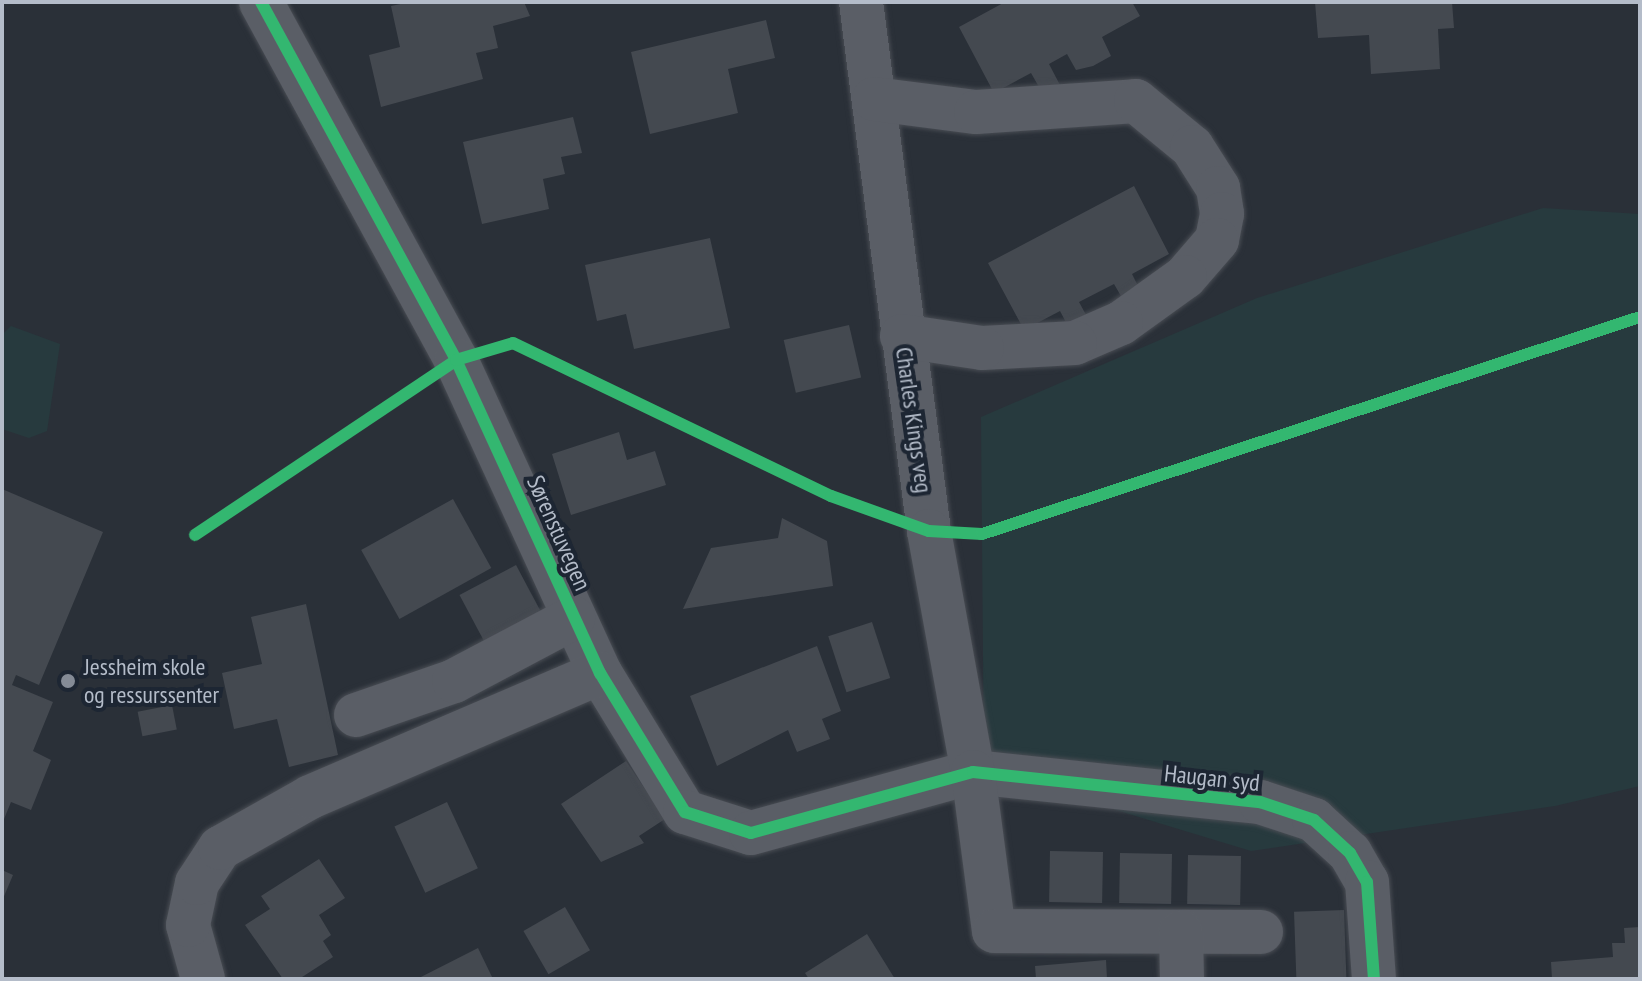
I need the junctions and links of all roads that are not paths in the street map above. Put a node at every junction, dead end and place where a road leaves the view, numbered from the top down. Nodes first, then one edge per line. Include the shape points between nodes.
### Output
1 (261, 2) edge
2 (861, 2) edge
3 (874, 99) junction
4 (902, 336) junction
5 (573, 618) junction
6 (600, 673) junction
7 (356, 715) dead end
8 (973, 772) junction
9 (1181, 932) junction
10 (1261, 932) dead end
11 (203, 979) edge
12 (1182, 979) edge
13 (1374, 979) edge

1 - 5 street, Sørenstuvegen via 456,360
2 - 3 street, Charles Kings veg
3 - 4 street, Charles Kings veg
3 - 4 street via 976,112 1136,101 1192,147 1218,188 1222,214 1217,240 1185,277 1121,323 1075,343 982,348
4 - 8 street, Charles Kings veg via 929,531
5 - 6 street, Sørenstuvegen
5 - 7 street via 454,681
6 - 8 street, Sørenstuvegen via 685,812 719,828 751,833 793,825
6 - 11 street via 310,797 220,848 197,883 188,925
8 - 9 street, Charles Kings veg via 994,931
8 - 13 street, Haugan syd via 1260,802 1314,820 1350,853 1367,882
9 - 10 street
9 - 12 street

